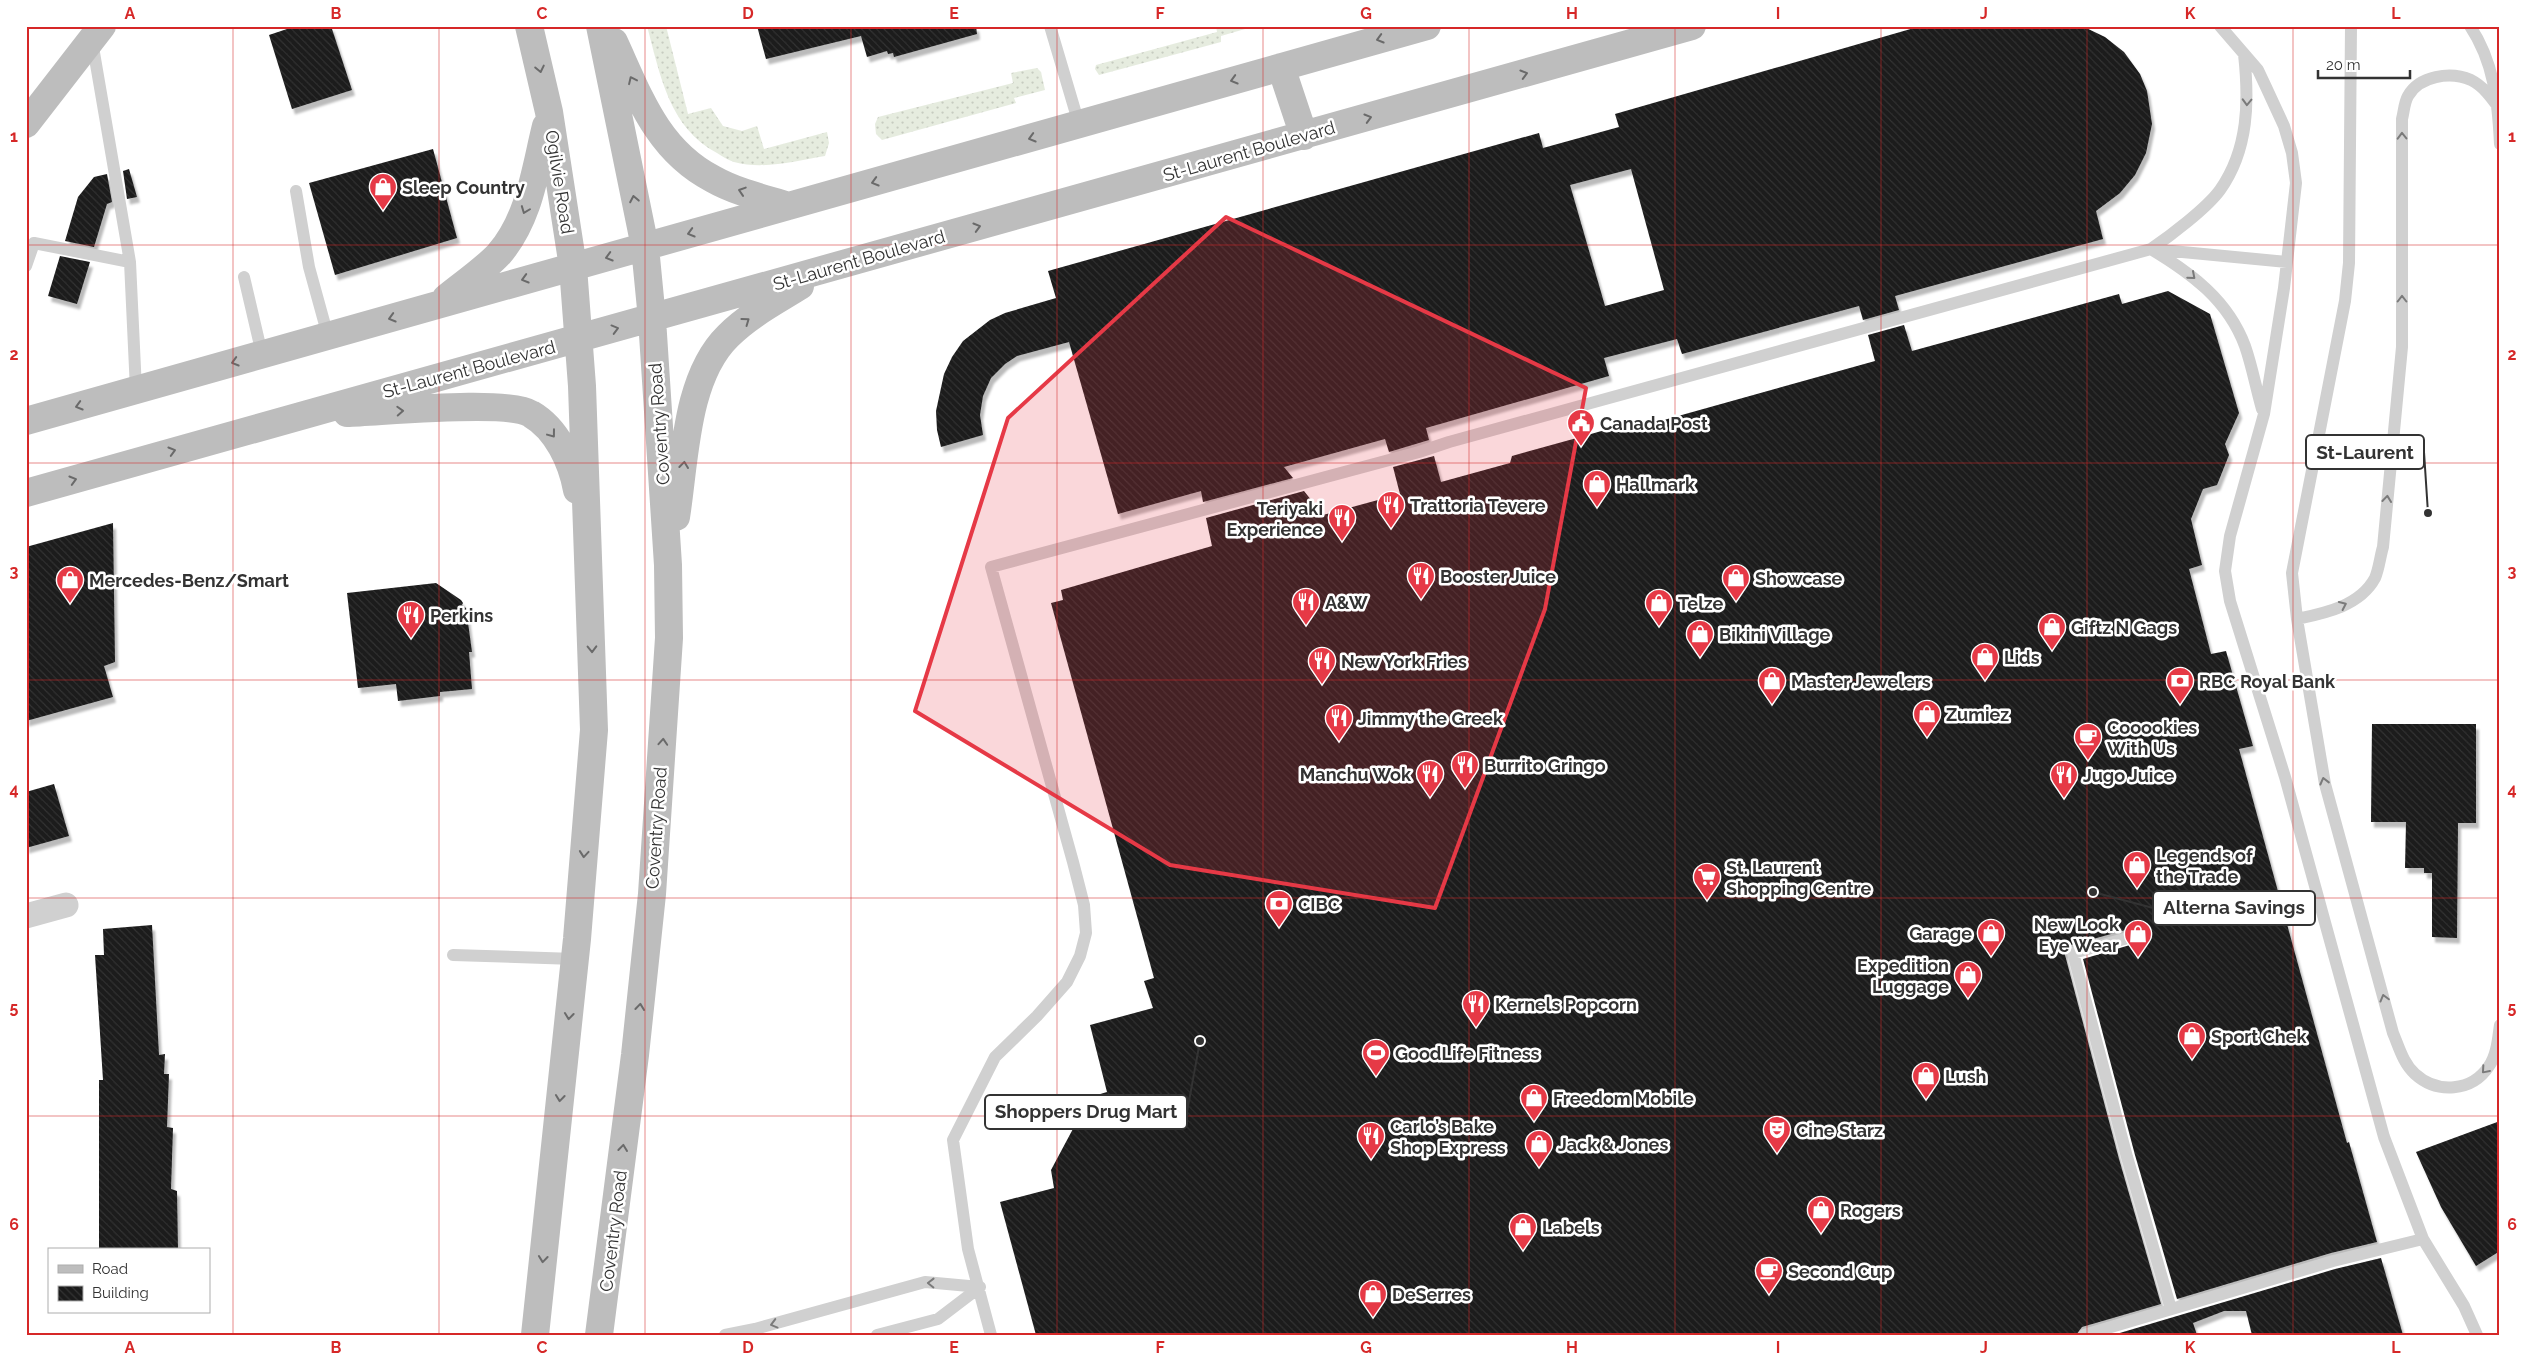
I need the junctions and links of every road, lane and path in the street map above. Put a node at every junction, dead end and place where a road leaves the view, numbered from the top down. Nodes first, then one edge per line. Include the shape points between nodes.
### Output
1 (529, 26) edge
2 (600, 26) edge
3 (607, 26) edge
4 (1050, 26) edge
5 (1692, 26) edge
6 (2351, 26) edge
7 (2470, 26) edge
8 (1425, 27) edge
9 (2221, 27) edge
10 (97, 33) edge
11 (1625, 36) edge
12 (2244, 54) junction
13 (1281, 67) junction
14 (2499, 108) edge
15 (549, 112) junction
16 (26, 124) edge
17 (1079, 124) junction
18 (1304, 136) junction
19 (2500, 144) edge
20 (296, 190) dead end
21 (789, 206) junction
22 (30, 240) edge
23 (644, 247) junction
24 (2151, 249) junction
25 (130, 262) junction
26 (2287, 262) junction
27 (26, 266) edge
28 (572, 267) junction
29 (829, 269) junction
30 (244, 277) dead end
31 (439, 305) junction
32 (652, 320) junction
33 (328, 336) junction
34 (578, 339) junction
35 (262, 354) junction
36 (136, 390) junction
37 (2264, 414) junction
38 (298, 416) junction
39 (26, 421) edge
40 (26, 493) edge
41 (668, 565) junction
42 (591, 601) junction
43 (2297, 619) junction
44 (66, 905) dead end
45 (26, 916) edge
46 (2135, 936) dead end
47 (453, 955) dead end
48 (575, 959) junction
49 (2500, 1025) edge
50 (2423, 1239) junction
51 (980, 1287) junction
52 (2171, 1309) junction
53 (535, 1335) edge
54 (599, 1335) edge
55 (725, 1335) edge
56 (876, 1335) edge
57 (991, 1335) edge
58 (2084, 1335) edge
59 (2477, 1335) edge

1 -> 15 main road, Ogilvie Road
23 -> 2 main road
21 -> 3 main road via 714,180 672,150 642,102
4 - 17 lane
5 - 11 main road, St-Laurent Boulevard
6 - 43 lane via 2349,263 2345,301 2292,573
7 - 14 lane via 2484,48
8 -> 13 main road
9 - 12 lane
10 - 16 main road
10 - 25 lane
18 -> 11 main road, St-Laurent Boulevard
12 -> 24 lane via 2247,119 2230,171 2220,191 2174,233
12 - 26 lane via 2258,70 2284,126 2292,154 2296,183
13 -> 17 main road
13 - 18 main road
14 - 19 lane
43 -> 14 lane via 2345,606 2361,595 2375,578 2382,547 2402,347 2402,119 2407,97 2420,82 2454,76 2471,80 2485,90
15 - 28 main road, Ogilvie Road
15 -> 31 main road via 528,202 513,235 498,255
17 -> 21 main road
29 -> 18 main road, St-Laurent Boulevard
20 - 33 lane via 310,267
21 -> 23 main road
22 - 25 lane
22 - 27 lane
23 -> 28 main road
23 - 32 main road
24 - 26 lane
24 -> 37 lane via 2186,270 2222,305 2244,345
24 - 51 lane via 991,568 1073,862 1084,905 1086,933 1080,956 1067,982 995,1057 954,1140 968,1249
25 - 36 lane
26 - 37 lane
28 -> 31 main road
28 - 34 main road, Ogilvie Road
29 - 32 main road, St-Laurent Boulevard
41 -> 29 main road via 693,406 714,355 726,337 742,323
30 - 35 lane
31 -> 33 main road
34 -> 32 main road, St-Laurent Boulevard
32 - 41 main road, Coventry Road
33 - 35 main road
34 - 38 main road, St-Laurent Boulevard
34 - 42 main road
35 -> 36 main road
36 -> 39 main road
37 - 50 lane via 2230,536 2226,570 2230,601 2285,777 2384,1137
40 -> 38 main road, St-Laurent Boulevard
38 -> 42 main road via 505,407 530,413 552,433 574,471
54 -> 41 main road, Coventry Road via 652,894 666,694
42 -> 48 main road via 594,730
49 -> 43 lane via 2489,1066 2476,1079 2461,1087 2444,1088 2428,1084 2414,1073 2402,1056 2325,784
44 - 45 street
46 - 52 lane via 2073,953
47 - 48 lane
48 -> 53 main road
50 - 52 lane via 2333,1261
50 - 59 lane via 2464,1306
51 -> 55 lane via 925,1282
51 - 56 lane via 938,1319
51 - 57 lane
52 - 58 lane

